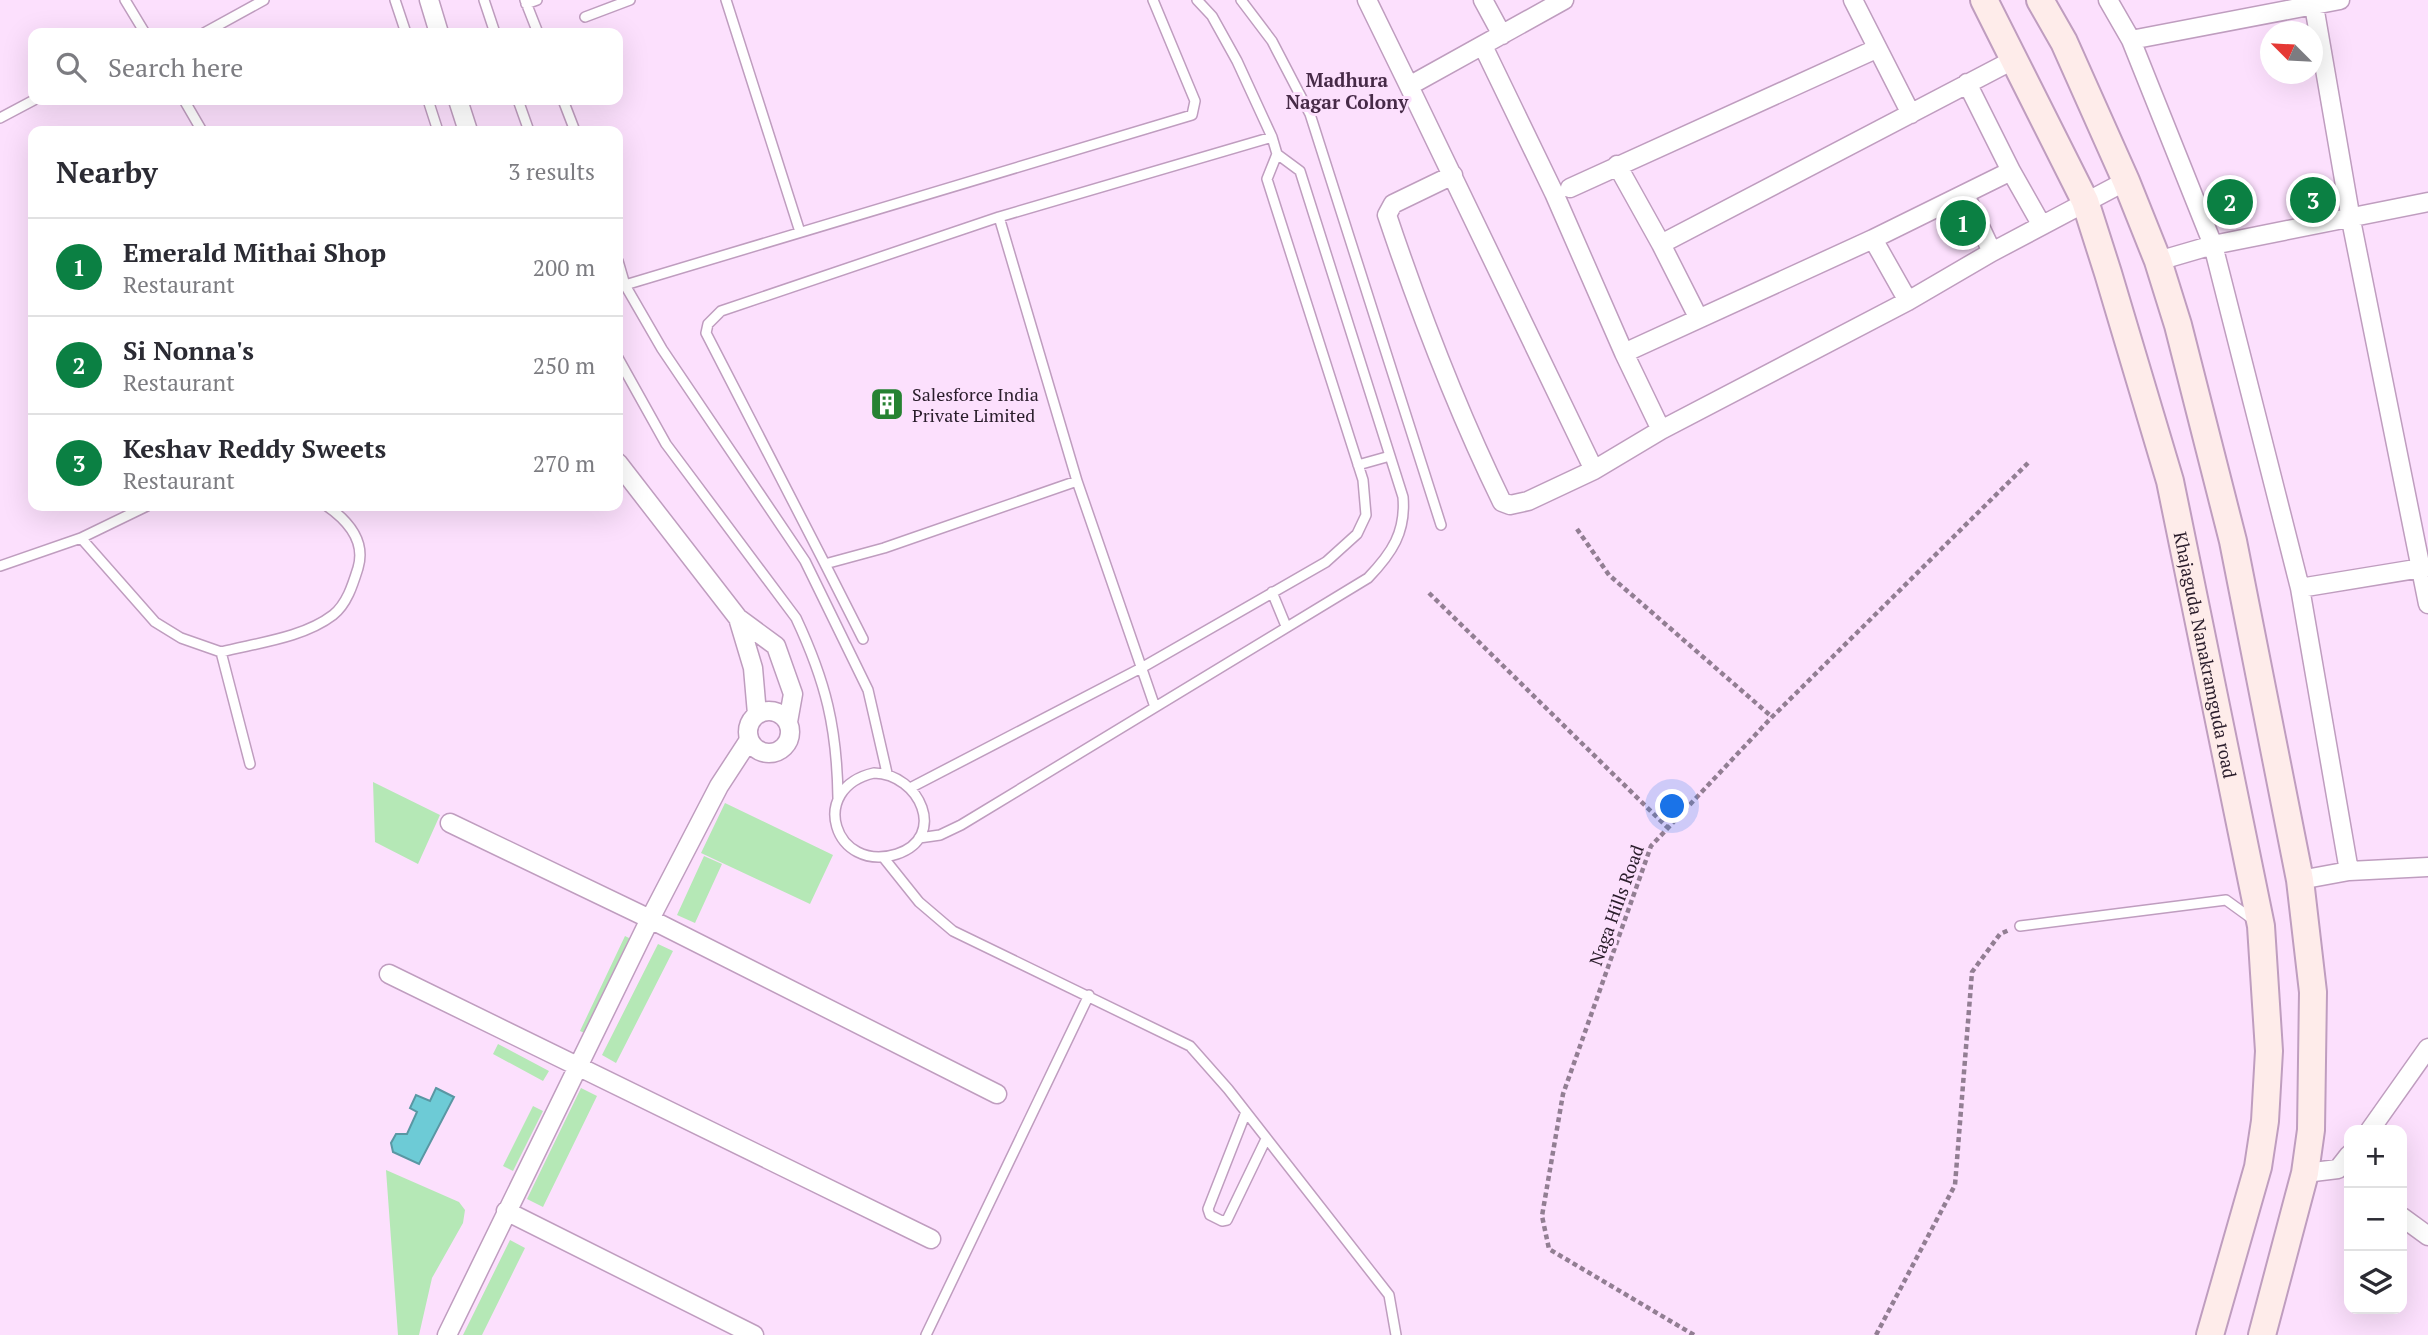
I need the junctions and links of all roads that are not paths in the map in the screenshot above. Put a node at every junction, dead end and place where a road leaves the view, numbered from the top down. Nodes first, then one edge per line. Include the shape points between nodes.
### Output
1 (125, 0) edge
2 (264, 0) edge
3 (395, 0) edge
4 (429, 0) edge
5 (484, 0) edge
6 (537, 0) edge
7 (629, 0) edge
8 (726, 0) edge
9 (1153, 0) edge
10 (1197, 0) edge
11 (1241, 0) edge
12 (1367, 0) edge
13 (1483, 0) edge
14 (1564, 0) edge
15 (1853, 0) edge
16 (1984, 0) edge
17 (2040, 0) edge
18 (2108, 0) edge
19 (2340, 0) edge
20 (526, 2) edge
21 (2313, 2) edge
22 (605, 5) edge
23 (585, 17) dead end
24 (142, 28) edge
25 (213, 28) edge
26 (404, 28) edge
27 (437, 28) edge
28 (493, 28) edge
29 (536, 28) edge
30 (1502, 34) junction
31 (2130, 40) junction
32 (1483, 46) junction
33 (1876, 48) junction
34 (2015, 59) junction
35 (1967, 83) junction
36 (1409, 86) junction
37 (28, 103) edge
38 (187, 105) edge
39 (430, 105) edge
40 (460, 105) edge
41 (520, 105) edge
42 (565, 105) edge
43 (1911, 114) junction
44 (0, 118) edge
45 (199, 126) edge
46 (436, 126) edge
47 (466, 126) edge
48 (527, 126) edge
49 (573, 126) edge
50 (1272, 137) junction
51 (1277, 154) junction
52 (1617, 165) junction
53 (2011, 171) junction
54 (1454, 175) junction
55 (2126, 181) junction
56 (1570, 188) dead end
57 (1965, 195) junction
58 (2085, 201) junction
59 (2428, 202) edge
60 (999, 217) junction
61 (2351, 220) junction
62 (2041, 225) junction
63 (800, 232) junction
64 (1873, 239) junction
65 (1661, 244) junction
66 (2213, 245) junction
67 (1992, 251) junction
68 (2158, 261) junction
69 (623, 278) edge
70 (625, 285) junction
71 (1908, 302) junction
72 (1698, 317) junction
73 (1624, 353) junction
74 (623, 367) edge
75 (1661, 430) junction
76 (1390, 456) junction
77 (1358, 465) junction
78 (623, 469) edge
79 (1594, 470) junction
80 (1077, 481) junction
81 (137, 511) edge
82 (334, 511) edge
83 (1441, 525) dead end
84 (81, 538) junction
85 (825, 564) junction
86 (0, 566) edge
87 (2424, 567) edge
88 (2300, 588) junction
89 (1272, 592) junction
90 (2428, 604) edge
91 (738, 618) junction
92 (1286, 626) junction
93 (863, 639) dead end
94 (221, 652) junction
95 (1143, 667) junction
96 (1155, 707) junction
97 (757, 714) junction
98 (788, 722) junction
99 (749, 740) junction
100 (250, 764) dead end
101 (887, 773) junction
102 (912, 787) junction
103 (838, 798) junction
104 (450, 823) dead end
105 (919, 838) junction
106 (883, 857) junction
107 (2428, 867) edge
108 (2349, 871) junction
109 (2300, 880) junction
110 (650, 919) junction
111 (2020, 926) road end
112 (2261, 926) junction
113 (389, 974) dead end
114 (1089, 995) junction
115 (2428, 1048) edge
116 (577, 1067) junction
117 (997, 1094) dead end
118 (1246, 1112) junction
119 (2374, 1125) edge
120 (1266, 1139) junction
121 (2344, 1167) edge
122 (2305, 1173) junction
123 (506, 1211) junction
124 (2407, 1221) edge
125 (2428, 1236) edge
126 (931, 1239) dead end
127 (447, 1335) edge
128 (754, 1335) edge
129 (926, 1335) edge
130 (1396, 1335) edge
131 (2210, 1335) edge
132 (2262, 1335) edge

1 - 24 lane
2 - 25 lane
3 - 26 lane
4 - 27 street
5 - 28 lane
6 - 20 lane
7 - 22 lane
8 - 63 lane
9 - 63 lane via 1195,101 1192,115
10 - 50 lane via 1212,16 1237,61
11 - 83 lane via 1272,41 1310,114
12 - 36 street
13 - 30 street
14 - 30 street
15 - 33 street
16 - 34 main road, Khajaguda Nanakramguda road
17 - 55 main road via 2064,42
18 - 31 street
19 - 21 street
20 - 29 lane
21 - 31 street
21 - 61 street
22 - 23 lane
30 - 32 street
31 - 66 street
32 - 36 street
32 - 73 street
33 - 43 street
33 - 52 street
34 - 35 street
34 - 58 main road, Khajaguda Nanakramguda road
35 - 43 street
35 - 53 street
36 - 54 street
37 - 44 lane
38 - 45 lane
39 - 46 lane
40 - 47 street
41 - 48 lane
42 - 49 lane
43 - 65 street
50 - 51 lane
50 - 60 lane
51 - 76 lane via 1300,171
51 - 77 lane via 1268,179
52 - 56 street
52 - 65 street
53 - 57 street
53 - 62 street
54 - 79 street
54 - 79 street via 1393,204 1388,215 1432,345 1471,438 1502,502 1510,505
55 - 58 street
55 - 68 main road
57 - 64 street
57 - 67 street
58 - 62 street
58 - 112 main road, Khajaguda Nanakramguda road via 2170,481
59 - 61 street
60 - 80 lane
60 - 85 lane via 721,311 708,324 706,333
61 - 66 street
61 - 87 street
62 - 67 street
63 - 70 lane
64 - 71 street
64 - 72 street
65 - 72 street
66 - 68 street
66 - 88 street
67 - 71 street
68 - 109 main road via 2233,541
69 - 70 lane
70 - 101 lane via 824,595 868,690
71 - 75 street
72 - 73 street
73 - 75 street
74 - 103 lane via 666,444 796,618 827,697 838,746
75 - 79 street
76 - 77 lane
76 - 92 lane via 1404,513 1389,556 1368,578
77 - 89 lane via 1366,515 1357,534 1326,562
78 - 91 street
80 - 85 lane
80 - 95 lane
81 - 84 lane
82 - 94 lane via 347,520 360,561 351,589 334,614 304,629
84 - 86 lane
84 - 94 lane via 155,622 181,638
85 - 93 lane
87 - 88 street
87 - 90 street
88 - 108 street
89 - 92 lane
89 - 95 lane
91 - 97 street via 753,668
91 - 98 street via 771,640 781,654 793,694
92 - 96 lane
94 - 100 lane
95 - 96 lane
95 - 102 lane
96 - 105 lane via 961,825
97 - 98 street via 778,712
97 - 99 street via 748,726
98 - 99 street via 790,736 777,752 757,751
99 - 110 street via 719,786
101 - 102 lane
101 - 103 lane via 860,776
102 - 105 lane via 925,818
103 - 106 lane via 835,824 840,836 859,853
104 - 110 street
105 - 106 lane via 900,853
106 - 114 lane via 919,902 953,931
107 - 108 street
108 - 109 street
109 - 122 main road via 2313,992 2311,1130
110 - 116 street
110 - 117 street
111 - 112 lane via 2226,900
112 - 131 main road, Khajaguda Nanakramguda road via 2269,1051 2265,1121 2258,1167
113 - 116 street
114 - 118 lane via 1190,1046
114 - 129 lane
115 - 119 street
116 - 123 street
116 - 126 street
118 - 120 lane
118 - 120 lane via 1208,1209 1210,1215 1227,1220
120 - 130 lane via 1389,1295
121 - 122 street
122 - 132 main road
123 - 127 street
123 - 128 street
124 - 125 street

